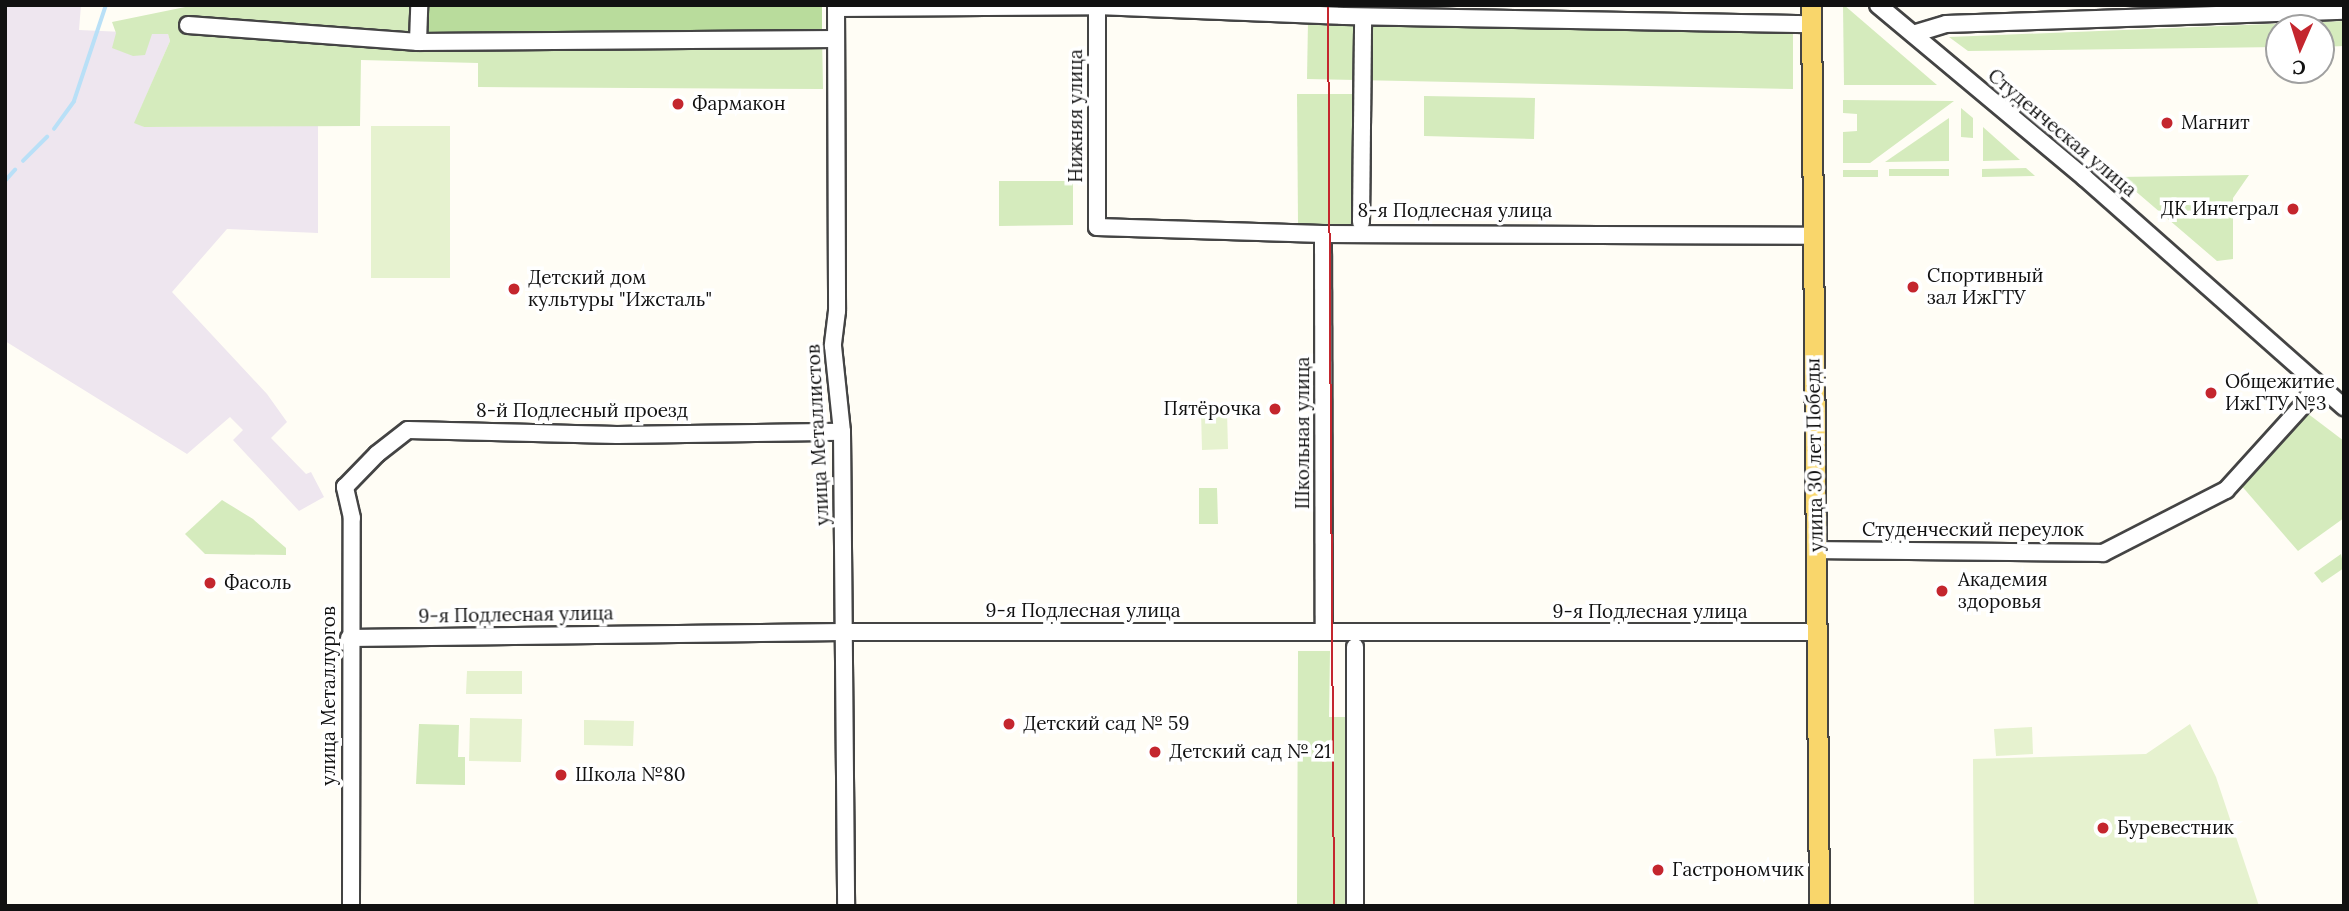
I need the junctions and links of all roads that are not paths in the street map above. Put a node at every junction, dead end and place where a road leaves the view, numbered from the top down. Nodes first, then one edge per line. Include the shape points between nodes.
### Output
1 (419, 5) edge
2 (1878, 5) edge
3 (1097, 6) edge
4 (836, 7) edge
5 (1344, 11) edge
6 (2344, 11) edge
7 (1811, 14) edge
8 (1363, 17) junction
9 (188, 25) dead end
10 (1913, 34) junction
11 (836, 40) junction
12 (418, 43) junction
13 (1361, 222) dead end
14 (1097, 227) joint
15 (1323, 234) junction
16 (1812, 236) junction
17 (2315, 383) junction
18 (2344, 407) edge
19 (842, 432) junction
20 (345, 487) joint
21 (1816, 550) junction
22 (843, 632) junction
23 (1324, 632) junction
24 (1817, 632) junction
25 (349, 638) junction
26 (1355, 648) dead end
27 (351, 906) edge
28 (846, 906) edge
29 (1355, 906) edge
30 (1819, 906) edge

1 - 12 street
2 - 10 street, Студенческая улица
3 - 4 street
3 - 5 street
3 - 14 street, Нижняя улица
4 - 11 street, улица Металлистов
5 - 8 street
6 - 10 street via 1946,24
7 - 8 street
7 - 16 main road, улица 30 лет Победы
8 - 13 street
9 - 12 street
10 - 17 street, Студенческая улица via 2085,178
11 - 12 street
11 - 19 street, улица Металлистов via 837,312 833,346
14 - 15 street, 8-я Подлесная улица
15 - 16 street, 8-я Подлесная улица
15 - 23 street, Школьная улица
16 - 21 main road, улица 30 лет Победы
17 - 18 street, Студенческая улица
17 - 21 street, Студенческий переулок via 2305,403 2226,490 2103,553
19 - 20 street, 8-й Подлесный проезд via 617,435 408,430
19 - 22 street, улица Металлистов
20 - 25 street, улица Металлургов via 352,518
21 - 24 main road, улица 30 лет Победы
22 - 23 street, 9-я Подлесная улица
22 - 25 street, 9-я Подлесная улица
22 - 28 street, улица Металлистов
23 - 24 street, 9-я Подлесная улица
24 - 30 main road, улица 30 лет Победы
25 - 27 street, улица Металлургов
26 - 29 street

